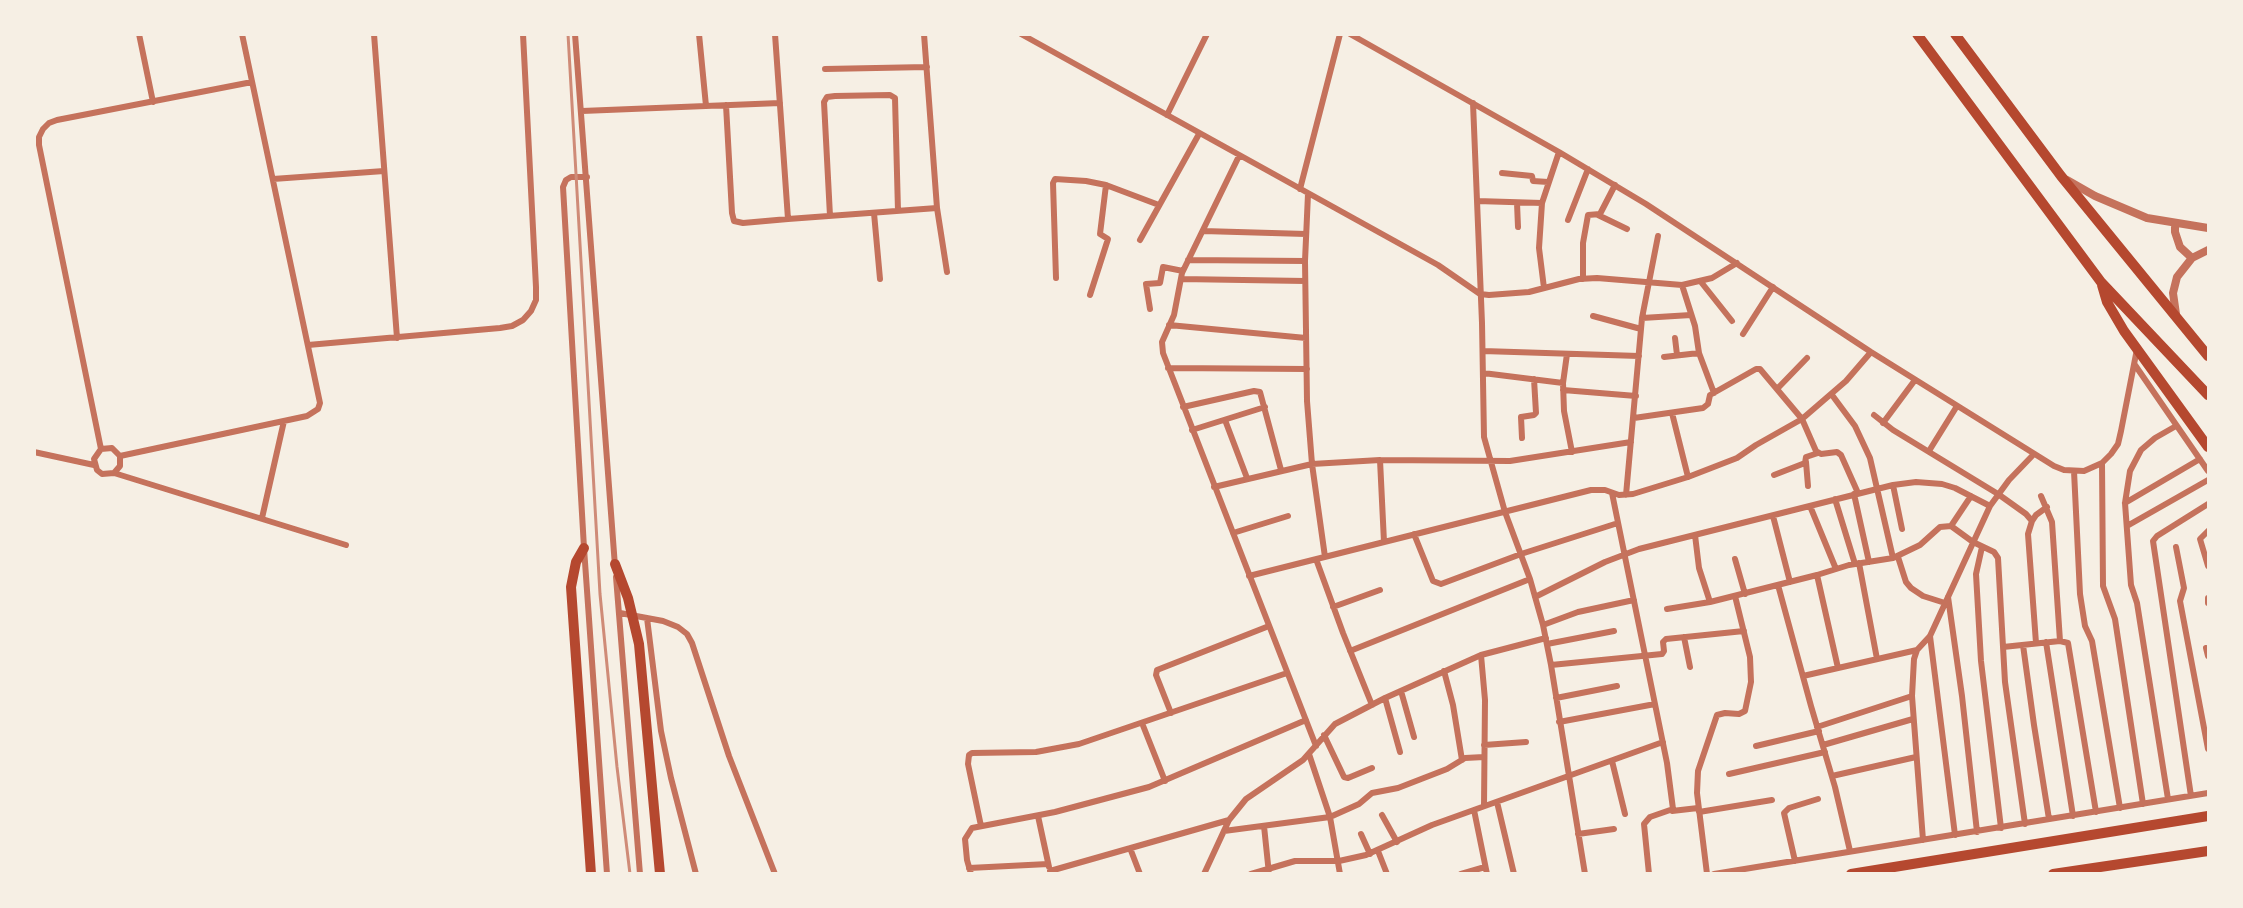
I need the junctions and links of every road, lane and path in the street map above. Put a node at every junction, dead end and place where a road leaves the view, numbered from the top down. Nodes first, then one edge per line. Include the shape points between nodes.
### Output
1 (139, 34) edge
2 (242, 34) edge
3 (374, 34) edge
4 (523, 34) edge
5 (575, 34) edge
6 (699, 34) edge
7 (776, 34) edge
8 (924, 34) edge
9 (1021, 34) edge
10 (1207, 34) edge
11 (1340, 34) edge
12 (1350, 34) edge
13 (1917, 34) edge
14 (1955, 34) edge
15 (927, 67) junction
16 (825, 69) dead end
17 (252, 82) junction
18 (153, 102) junction
19 (780, 103) junction
20 (1473, 104) junction
21 (726, 105) junction
22 (706, 106) junction
23 (582, 111) junction
24 (1167, 115) junction
25 (1199, 134) junction
26 (1559, 152) junction
27 (1239, 156) junction
28 (1588, 169) junction
29 (384, 171) junction
30 (1502, 173) dead end
31 (2061, 176) junction
32 (587, 177) junction
33 (273, 179) junction
34 (1548, 182) junction
35 (1106, 185) junction
36 (1615, 185) junction
37 (1300, 189) junction
38 (1308, 194) junction
39 (1477, 201) junction
40 (1517, 203) junction
41 (1542, 203) junction
42 (1159, 205) junction
43 (937, 208) junction
44 (898, 211) junction
45 (874, 213) junction
46 (1598, 215) junction
47 (830, 216) junction
48 (788, 219) junction
49 (1568, 220) dead end
50 (2175, 224) junction
51 (1518, 227) dead end
52 (2208, 228) edge
53 (1627, 230) dead end
54 (1203, 231) junction
55 (1306, 234) junction
56 (1658, 236) dead end
57 (1140, 240) dead end
58 (2208, 250) edge
59 (2192, 258) junction
60 (1188, 260) junction
61 (1305, 261) junction
62 (1737, 263) junction
63 (1183, 271) junction
64 (947, 272) dead end
65 (1056, 278) dead end
66 (880, 279) dead end
67 (1181, 279) junction
68 (1583, 279) junction
69 (1305, 281) junction
70 (1649, 282) junction
71 (1701, 282) junction
72 (2101, 282) junction
73 (1682, 285) junction
74 (1773, 287) junction
75 (1544, 288) junction
76 (1480, 294) junction
77 (1090, 295) dead end
78 (1149, 309) dead end
79 (1691, 315) junction
80 (1593, 316) dead end
81 (1642, 318) junction
82 (2178, 318) junction
83 (1732, 321) dead end
84 (1169, 325) junction
85 (1641, 329) junction
86 (1743, 334) dead end
87 (397, 338) junction
88 (1306, 338) junction
89 (1675, 338) dead end
90 (308, 345) junction
91 (2137, 349) junction
92 (1483, 351) junction
93 (1870, 352) junction
94 (1699, 353) junction
95 (1567, 354) junction
96 (1639, 356) junction
97 (1677, 356) junction
98 (2208, 356) edge
99 (1664, 357) dead end
100 (1807, 358) dead end
101 (2135, 365) junction
102 (1168, 368) junction
103 (1307, 369) junction
104 (1483, 373) junction
105 (1534, 379) junction
106 (1915, 380) junction
107 (1563, 383) junction
108 (1777, 389) junction
109 (1563, 390) junction
110 (1714, 393) junction
111 (1832, 394) junction
112 (2208, 395) edge
113 (1636, 396) junction
114 (1957, 406) junction
115 (1183, 407) junction
116 (1265, 407) junction
117 (1672, 413) junction
118 (1874, 415) dead end
119 (1634, 417) junction
120 (1225, 420) junction
121 (1802, 420) junction
122 (284, 421) junction
123 (1883, 423) junction
124 (2176, 426) junction
125 (1192, 430) junction
126 (1522, 438) dead end
127 (1631, 442) junction
128 (2208, 447) edge
129 (101, 449) junction
130 (1929, 451) junction
131 (34, 452) edge
132 (1572, 452) junction
133 (1818, 453) junction
134 (2034, 454) junction
135 (120, 456) junction
136 (2200, 459) junction
137 (1380, 460) junction
138 (1490, 462) junction
139 (1806, 462) junction
140 (2102, 463) junction
141 (1312, 464) junction
142 (94, 465) junction
143 (1281, 470) junction
144 (2074, 471) junction
145 (2208, 471) edge
146 (114, 473) junction
147 (1774, 475) dead end
148 (1688, 477) junction
149 (1247, 478) junction
150 (2208, 480) edge
151 (1893, 485) junction
152 (1214, 486) junction
153 (1808, 486) dead end
154 (1878, 488) junction
155 (1612, 493) junction
156 (1856, 494) junction
157 (1998, 494) junction
158 (1626, 495) junction
159 (1971, 496) junction
160 (2041, 496) dead end
161 (1835, 499) junction
162 (2125, 503) junction
163 (2208, 504) edge
164 (1810, 506) junction
165 (1990, 506) junction
166 (2047, 507) junction
167 (1505, 512) junction
168 (1288, 516) dead end
169 (1773, 516) junction
170 (262, 518) junction
171 (2032, 520) junction
172 (1618, 523) junction
173 (1951, 526) junction
174 (2127, 526) junction
175 (1902, 529) dead end
176 (2208, 531) edge
177 (1233, 533) junction
178 (1414, 534) junction
179 (1695, 535) junction
180 (1384, 542) junction
181 (1973, 542) junction
182 (346, 545) dead end
183 (1982, 547) junction
184 (584, 548) junction
185 (2176, 548) dead end
186 (1521, 554) junction
187 (1625, 554) junction
188 (1325, 557) junction
189 (1895, 558) junction
190 (1316, 559) junction
191 (1735, 559) dead end
192 (1869, 562) junction
193 (1857, 563) junction
194 (615, 564) junction
195 (2208, 566) edge
196 (1836, 569) junction
197 (1817, 575) junction
198 (1250, 576) junction
199 (1530, 579) junction
200 (1790, 582) junction
201 (1779, 585) junction
202 (1380, 590) dead end
203 (1745, 594) junction
204 (1735, 596) junction
205 (1535, 597) junction
206 (2208, 598) edge
207 (1634, 600) junction
208 (1946, 600) junction
209 (1710, 602) junction
210 (2208, 603) edge
211 (1333, 607) junction
212 (1667, 609) dead end
213 (620, 613) junction
214 (633, 616) junction
215 (647, 618) junction
216 (1543, 625) junction
217 (1269, 626) junction
218 (1614, 631) dead end
219 (1744, 631) junction
220 (1930, 636) junction
221 (1684, 637) junction
222 (2060, 640) junction
223 (1546, 641) junction
224 (2046, 642) junction
225 (2036, 643) junction
226 (2023, 645) junction
227 (2003, 647) junction
228 (2206, 648) dead end
229 (1917, 650) junction
230 (1350, 651) junction
231 (1481, 656) junction
232 (1645, 656) junction
233 (2208, 656) edge
234 (1877, 659) junction
235 (1551, 665) junction
236 (1690, 667) dead end
237 (1838, 668) junction
238 (1444, 671) junction
239 (1287, 673) junction
240 (1803, 676) junction
241 (1617, 686) dead end
242 (1401, 691) junction
243 (1912, 696) junction
244 (1385, 698) junction
245 (1556, 698) junction
246 (1655, 704) junction
247 (1372, 705) junction
248 (1171, 713) junction
249 (1914, 719) junction
250 (1306, 720) junction
251 (1559, 722) junction
252 (1142, 723) junction
253 (1818, 729) junction
254 (1324, 735) junction
255 (1414, 737) dead end
256 (1526, 742) dead end
257 (1663, 742) junction
258 (1484, 745) junction
259 (1316, 746) junction
260 (1756, 746) dead end
261 (1824, 748) junction
262 (2208, 749) edge
263 (1400, 752) dead end
264 (1309, 754) junction
265 (1484, 757) junction
266 (1916, 758) junction
267 (1462, 760) junction
268 (1612, 761) junction
269 (1372, 768) dead end
270 (1729, 774) dead end
271 (1832, 776) junction
272 (1569, 777) junction
273 (1165, 781) junction
274 (2208, 792) edge
275 (2191, 796) junction
276 (1818, 799) dead end
277 (1772, 800) dead end
278 (2168, 800) junction
279 (1497, 802) junction
280 (2143, 804) junction
281 (1484, 806) junction
282 (2120, 808) junction
283 (1474, 810) junction
284 (1699, 810) junction
285 (1672, 811) junction
286 (2096, 812) junction
287 (1625, 814) dead end
288 (1382, 815) dead end
289 (1038, 816) junction
290 (2073, 816) junction
291 (2208, 816) edge
292 (1330, 817) junction
293 (2049, 819) junction
294 (1229, 820) junction
295 (2025, 824) junction
296 (981, 826) junction
297 (1264, 826) junction
298 (2001, 828) junction
299 (1614, 829) dead end
300 (1224, 831) junction
301 (1977, 832) junction
302 (1361, 834) dead end
303 (1578, 834) junction
304 (1955, 835) junction
305 (1923, 840) junction
306 (1397, 842) junction
307 (1130, 848) junction
308 (1378, 851) junction
309 (1850, 851) junction
310 (2208, 851) edge
311 (1370, 854) junction
312 (1339, 861) junction
313 (1795, 861) junction
314 (1049, 870) edge
315 (1486, 870) edge
316 (970, 871) edge
317 (1269, 871) edge
318 (591, 873) edge
319 (607, 873) edge
320 (640, 873) edge
321 (660, 873) edge
322 (696, 873) edge
323 (775, 873) edge
324 (1140, 873) edge
325 (1204, 873) edge
326 (1251, 873) edge
327 (1340, 873) edge
328 (1387, 873) edge
329 (1461, 873) edge
330 (1514, 873) edge
331 (1585, 873) edge
332 (1649, 873) edge
333 (1707, 873) edge
334 (1714, 873) edge
335 (1851, 873) edge
336 (2053, 873) edge

1 - 18 street
2 - 17 street
3 - 29 street
4 - 87 street via 536,300 523,320 512,326
5 - 23 street
6 - 22 street
7 - 19 street
8 - 15 street
9 - 24 street
10 - 24 street
11 - 37 street
12 - 20 street
13 - 72 highway
14 - 31 highway
15 - 16 street
15 - 43 street
17 - 18 street
17 - 33 street
18 - 129 street via 57,120 43,129 39,137
19 - 21 street
19 - 48 street
20 - 26 street
20 - 39 street
21 - 22 street
21 - 48 street via 734,221
22 - 23 street
23 - 32 street
24 - 25 street
25 - 27 street
25 - 42 street
26 - 28 street
26 - 34 street
27 - 37 street
27 - 54 street
28 - 36 street
28 - 49 street
29 - 33 street
29 - 87 street
30 - 34 street
31 - 50 street via 2120,208
31 - 82 highway
32 - 184 street via 571,177 563,187
32 - 194 street
33 - 90 street
34 - 41 street
35 - 42 street
35 - 65 street via 1054,180
35 - 77 street via 1100,234 1108,239
36 - 46 street
36 - 62 street
37 - 38 street
38 - 55 street
38 - 76 street via 1438,265
39 - 40 street
39 - 76 street
40 - 41 street
40 - 51 street
41 - 75 street via 1539,248
42 - 57 street
43 - 44 street
43 - 64 street
44 - 45 street
44 - 47 street via 895,98 827,96 824,102
45 - 47 street
45 - 66 street
46 - 53 street
46 - 68 street via 1589,214 1587,222
47 - 48 street
50 - 52 street
50 - 59 street via 2180,247
54 - 55 street
54 - 60 street
55 - 61 street
56 - 70 street
58 - 59 street
59 - 82 street via 2174,285 2173,302
60 - 61 street
60 - 63 street
61 - 69 street
62 - 71 street
62 - 74 street
63 - 67 street
63 - 78 street via 1162,267 1160,283 1146,284
67 - 69 street
67 - 84 street
68 - 70 street
68 - 75 street
69 - 88 street
70 - 73 street
70 - 81 street
71 - 73 street
71 - 83 street
72 - 91 highway via 2107,302
72 - 112 highway
73 - 79 street
74 - 86 street
74 - 93 street
75 - 76 street
76 - 92 street
79 - 81 street
79 - 94 street
80 - 85 street
81 - 85 street
82 - 98 highway
84 - 88 street
84 - 102 street via 1162,346
85 - 96 street
87 - 90 street
88 - 103 street
89 - 97 street
90 - 122 street via 320,403 313,413
91 - 101 street
91 - 128 highway
92 - 95 street
92 - 104 street
93 - 106 street
93 - 111 street
94 - 97 street
94 - 110 street
95 - 96 street
95 - 107 street
96 - 113 street
97 - 99 street
100 - 108 street
101 - 124 street
101 - 140 street via 2118,444
102 - 103 street
102 - 115 street
103 - 141 street
104 - 105 street
104 - 138 street via 1482,419
105 - 107 street
105 - 126 street via 1536,413 1521,417
106 - 114 street
106 - 123 street
107 - 109 street
108 - 110 street via 1758,369
108 - 121 street
109 - 113 street
109 - 132 street
110 - 117 street via 1706,407
111 - 121 street
111 - 154 street via 1855,426
113 - 119 street
114 - 130 street
114 - 134 street
115 - 116 street via 1254,391 1261,393
115 - 125 street
116 - 120 street
116 - 143 street
117 - 119 street
117 - 148 street
118 - 123 street
119 - 127 street
120 - 125 street
120 - 149 street
121 - 133 street
121 - 148 street via 1737,458
122 - 135 street
122 - 170 street
123 - 130 street
124 - 136 street
124 - 162 street via 2141,450 2130,471
125 - 152 street
127 - 132 street
127 - 158 street
129 - 135 street via 112,448
129 - 142 street
130 - 157 street
131 - 142 street
132 - 138 street
133 - 139 street via 1806,457
133 - 156 street via 1842,455
134 - 144 street via 2054,466
134 - 157 street
135 - 146 street via 120,466
136 - 145 street
136 - 162 street
137 - 138 street
137 - 141 street
137 - 180 street
138 - 167 street
139 - 147 street
139 - 153 street
140 - 144 street
140 - 280 street via 2103,586 2115,619
141 - 143 street
141 - 188 street
142 - 146 street via 102,474
143 - 149 street
144 - 282 street via 2080,594 2086,630 2092,641
146 - 170 street
148 - 158 street
149 - 152 street
150 - 174 street
151 - 154 street
151 - 159 street via 1936,483
151 - 175 street
152 - 177 street
154 - 156 street
154 - 189 street
155 - 158 street
155 - 167 street via 1591,490
155 - 172 street
156 - 161 street
156 - 192 street
157 - 165 street
157 - 171 street
159 - 165 street
159 - 173 street
160 - 166 street
161 - 164 street
161 - 193 street
162 - 174 street
163 - 275 street via 2153,539
164 - 169 street
164 - 196 street
165 - 181 street
166 - 171 street
166 - 222 street via 2052,522
167 - 178 street
167 - 186 street
168 - 177 street
169 - 179 street
169 - 200 street
170 - 182 street
171 - 225 street via 2028,534
172 - 186 street
172 - 187 street
173 - 181 street
173 - 189 street via 1940,527 1920,545
174 - 278 street via 2131,585
176 - 195 street via 2200,539
177 - 198 street
178 - 180 street
178 - 186 street via 1433,581 1438,584
179 - 187 street
179 - 209 street via 1699,568
180 - 188 street
181 - 183 street
181 - 208 street
183 - 227 street via 1994,552 1999,561
183 - 298 street via 1976,564 1981,661
184 - 318 highway via 576,562 571,587
184 - 319 street
185 - 262 street via 2184,588 2180,601
186 - 199 street
187 - 205 street
187 - 207 street
188 - 190 street
189 - 192 street
189 - 208 street via 1911,588 1923,596
190 - 198 street
190 - 211 street
191 - 203 street
192 - 193 street
193 - 196 street
193 - 234 street
194 - 213 street
194 - 214 highway
196 - 197 street
197 - 200 street
197 - 237 street
198 - 217 street
199 - 205 street
199 - 230 street
200 - 201 street
201 - 203 street
201 - 240 street
202 - 211 street
203 - 204 street
204 - 209 street
204 - 219 street
205 - 216 street
206 - 210 street
207 - 216 street
207 - 232 street
208 - 220 street
208 - 301 street via 1962,696
209 - 212 street
211 - 230 street
213 - 214 street
213 - 320 street
214 - 215 street
214 - 321 highway via 641,658
215 - 322 street via 661,731
215 - 323 street via 678,627 692,643 729,756
216 - 223 street
217 - 239 street
217 - 248 street via 1157,670
218 - 223 street
219 - 221 street
219 - 284 street via 1752,665 1747,708 1739,714 1720,713 1715,719 1698,771
220 - 229 street
220 - 304 street
221 - 232 street via 1665,639 1663,654
221 - 236 street
222 - 224 street
222 - 286 street via 2068,643
223 - 231 street
223 - 235 street
224 - 225 street
224 - 290 street
225 - 226 street
226 - 227 street
226 - 293 street
227 - 295 street
228 - 233 street
229 - 234 street
229 - 243 street
230 - 247 street
231 - 238 street
231 - 258 street
232 - 235 street
232 - 246 street
234 - 237 street
235 - 245 street
237 - 240 street
238 - 242 street
238 - 267 street via 1454,705
239 - 248 street
239 - 250 street
240 - 253 street
241 - 245 street
242 - 244 street
242 - 255 street
243 - 249 street
243 - 253 street
244 - 247 street
244 - 263 street
245 - 251 street
246 - 251 street
246 - 257 street
247 - 254 street via 1335,724
248 - 252 street
249 - 261 street
249 - 266 street
250 - 259 street
250 - 273 street
251 - 272 street
252 - 273 street
252 - 296 street via 1052,751 969,755
253 - 260 street
253 - 261 street
254 - 259 street
254 - 269 street via 1344,777
256 - 258 street
257 - 268 street
257 - 285 street
258 - 265 street
259 - 264 street
261 - 270 street
261 - 271 street
264 - 292 street
264 - 294 street via 1246,799
265 - 267 street
265 - 281 street
266 - 271 street
266 - 305 street
267 - 292 street via 1398,788 1372,793 1359,804
268 - 272 street
268 - 287 street
271 - 309 street
272 - 279 street
272 - 303 street
273 - 289 street
274 - 275 street
275 - 278 street
276 - 313 street via 1784,813
277 - 284 street
278 - 280 street
279 - 281 street
279 - 330 street
280 - 282 street
281 - 283 street
282 - 286 street
283 - 306 street
283 - 315 street
284 - 285 street
284 - 333 street
285 - 332 street via 1655,814 1644,824
286 - 290 street
288 - 306 street
289 - 296 street
289 - 314 street
290 - 293 street
291 - 335 highway
292 - 297 street
292 - 312 street
293 - 295 street
294 - 300 street
294 - 307 street
295 - 298 street
296 - 316 street via 972,828 967,835
297 - 300 street
297 - 317 street
298 - 301 street
299 - 303 street
300 - 325 street
301 - 304 street
302 - 311 street
303 - 331 street
304 - 305 street
305 - 309 street
306 - 308 street
307 - 314 street
307 - 324 street
308 - 311 street
308 - 328 street
309 - 313 street
310 - 336 highway
311 - 312 street
312 - 317 street via 1302,860
312 - 327 street
313 - 334 street
314 - 316 street
315 - 329 street
317 - 326 street

